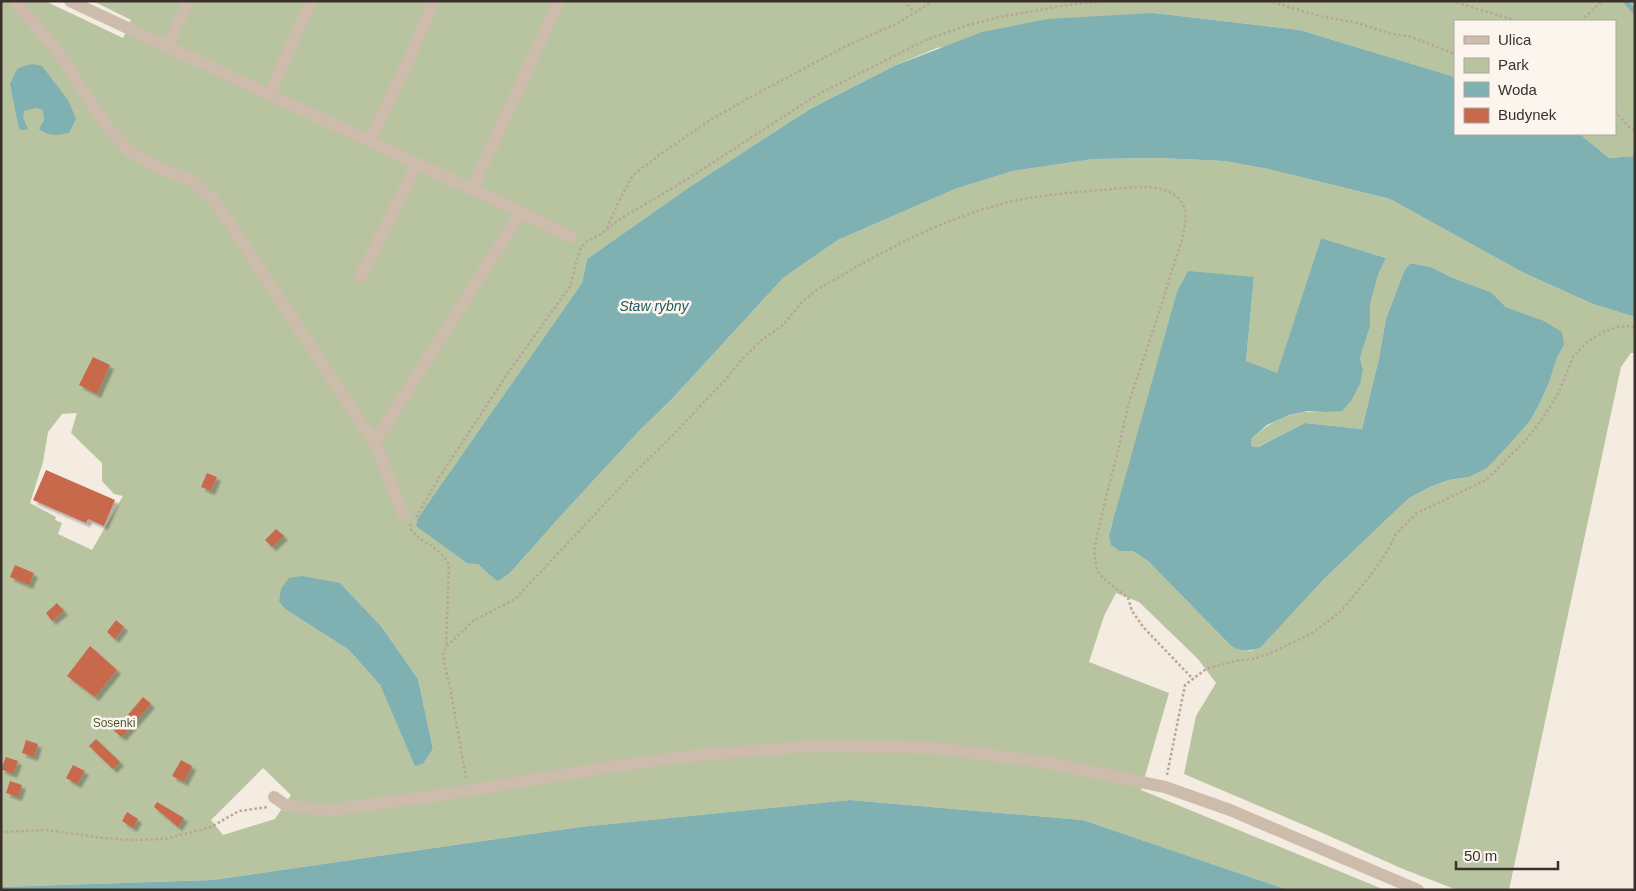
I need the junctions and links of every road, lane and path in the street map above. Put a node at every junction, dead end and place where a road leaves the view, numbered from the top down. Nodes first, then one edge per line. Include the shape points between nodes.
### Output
1 (15, 1) edge
2 (70, 1) edge
3 (189, 1) edge
4 (311, 1) edge
5 (434, 1) edge
6 (559, 1) edge
7 (904, 1) edge
8 (933, 1) edge
9 (1106, 1) edge
10 (1268, 1) edge
11 (1452, 1) edge
12 (1602, 1) edge
13 (914, 12) junction
14 (1514, 20) edge
15 (1582, 20) edge
16 (167, 47) junction
17 (1454, 54) edge
18 (269, 95) junction
19 (1616, 112) edge
20 (1635, 130) edge
21 (369, 142) junction
22 (417, 163) junction
23 (472, 189) junction
24 (522, 212) junction
25 (606, 230) junction
26 (571, 237) dead end
27 (360, 277) dead end
28 (1635, 328) edge
29 (374, 443) junction
30 (403, 514) dead end
31 (446, 647) junction
32 (1193, 679) junction
33 (1165, 787) junction
34 (468, 790) junction
35 (274, 797) dead end
36 (287, 806) junction
37 (1, 832) edge
38 (1418, 890) edge

1 - 29 lane via 57,50 105,124 129,151 191,180 215,201
2 - 16 lane
3 - 16 lane
4 - 18 lane
5 - 21 lane
6 - 23 lane
7 - 13 path
8 - 13 path
9 - 25 path via 999,17 926,40 817,95 686,180 616,220
10 - 17 path via 1411,37
11 - 14 path
12 - 15 path
13 - 25 path via 748,98 659,155 633,175
16 - 18 lane
18 - 21 lane
19 - 20 path
21 - 22 lane
22 - 23 lane
22 - 27 lane
23 - 24 lane
24 - 26 lane
24 - 29 lane
25 - 31 path via 586,242 571,285 508,373 410,526 415,535 444,555 449,565
28 - 32 path via 1617,327 1587,342 1573,357 1559,392 1525,441 1486,480 1417,513 1396,534 1371,575 1340,612 1311,634 1266,655 1206,669
29 - 30 lane
31 - 32 path via 473,620 515,600 744,357 784,325 814,291 896,246 968,214 1054,194 1158,188 1178,199 1185,208 1186,219 1162,305 1130,398 1094,551 1097,571 1128,598 1132,611 1144,628
31 - 34 path via 444,663
32 - 33 path via 1185,685
33 - 34 lane via 1049,762 936,748 816,746 644,762
33 - 38 lane via 1230,810
34 - 36 lane via 330,810
35 - 36 lane
36 - 37 path via 238,811 211,827 165,839 102,838 47,830

